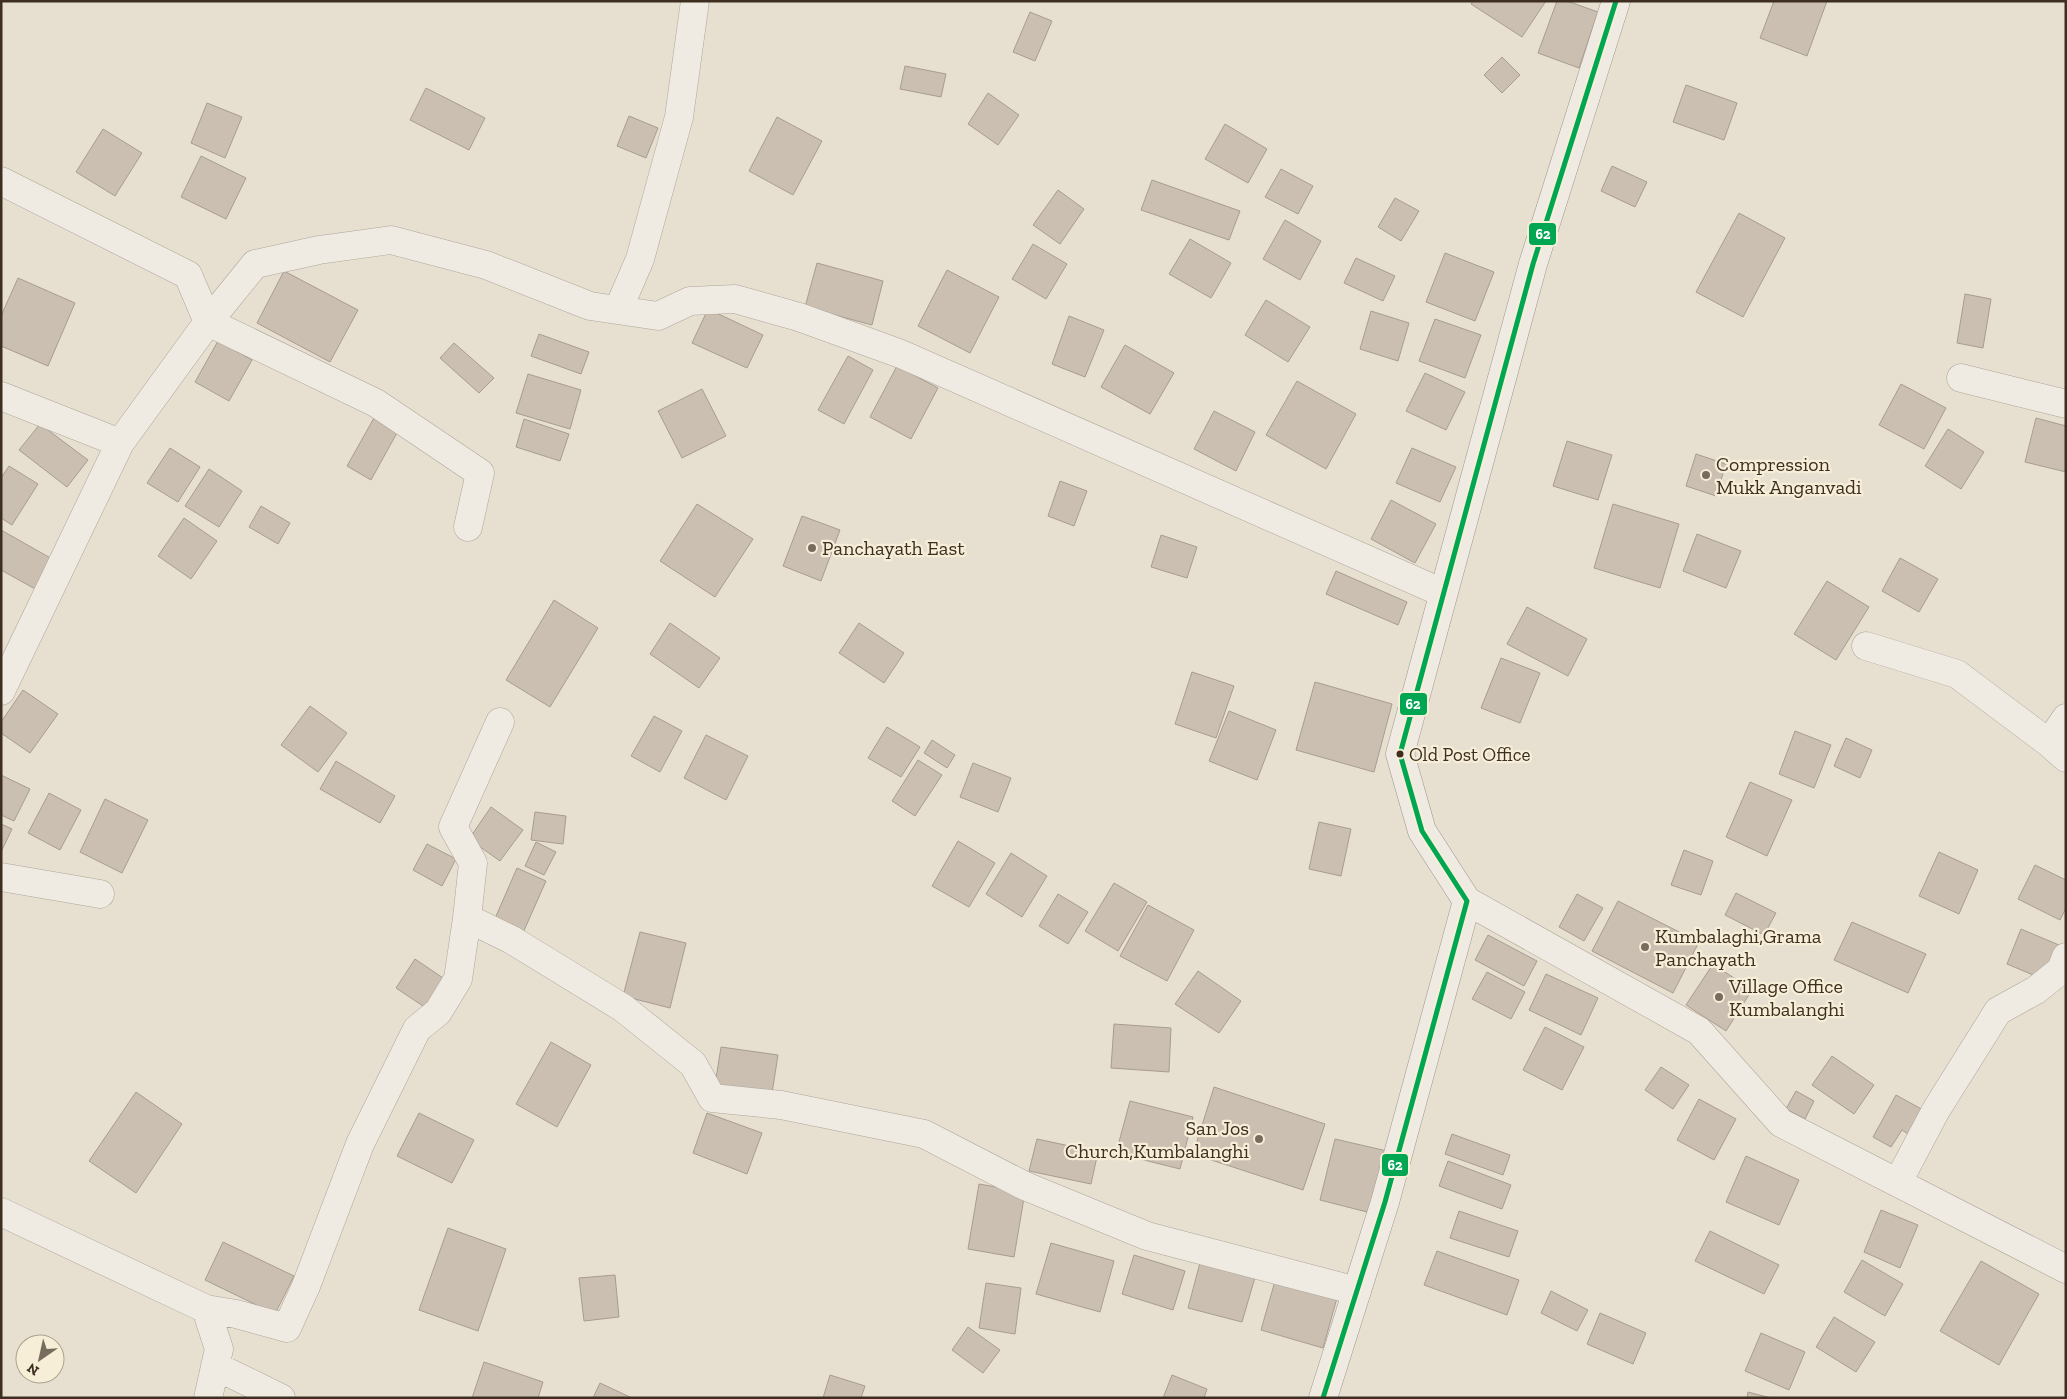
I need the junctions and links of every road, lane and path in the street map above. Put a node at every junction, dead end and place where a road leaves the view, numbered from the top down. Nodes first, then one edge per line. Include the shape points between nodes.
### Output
1 (695, 1) edge
2 (1616, 1) edge
3 (1, 182) edge
4 (618, 310) junction
5 (208, 322) junction
6 (1960, 378) dead end
7 (1, 396) edge
8 (2066, 404) edge
9 (120, 443) junction
10 (468, 527) dead end
11 (1443, 593) junction
12 (1866, 646) dead end
13 (1, 691) edge
14 (2066, 718) edge
15 (500, 722) dead end
16 (2057, 750) edge
17 (1, 877) edge
18 (100, 894) dead end
19 (1467, 901) junction
20 (467, 918) junction
21 (2066, 957) edge
22 (1898, 1182) junction
23 (1, 1212) edge
24 (2066, 1269) edge
25 (1357, 1291) junction
26 (206, 1309) junction
27 (216, 1366) junction
28 (208, 1398) edge
29 (281, 1398) edge
30 (1323, 1398) edge

1 - 4 street via 679,118 640,259
2 - 11 street via 1532,264
3 - 5 street via 188,275
4 - 5 street via 590,306 486,265 391,240 255,264
4 - 11 street via 658,316 690,301 735,299 798,318 901,354
5 - 9 street
5 - 10 street via 376,403 480,473
6 - 8 street
7 - 9 street
9 - 13 street
11 - 19 street via 1400,754 1422,831
12 - 16 street via 1957,674
14 - 16 street
15 - 20 street via 453,827 473,862
17 - 18 street
19 - 22 street via 1698,1031 1781,1122
19 - 25 street via 1385,1202
20 - 25 street via 512,940 623,1008 693,1064 712,1098 781,1105 924,1134 1025,1186 1147,1236
20 - 26 street via 458,979 438,1012 416,1029 360,1144 287,1328
21 - 22 street via 2061,970 2036,990 1998,1011 1936,1110
22 - 24 street
23 - 26 street
25 - 30 street
26 - 27 street via 219,1349
27 - 28 street
27 - 29 street

